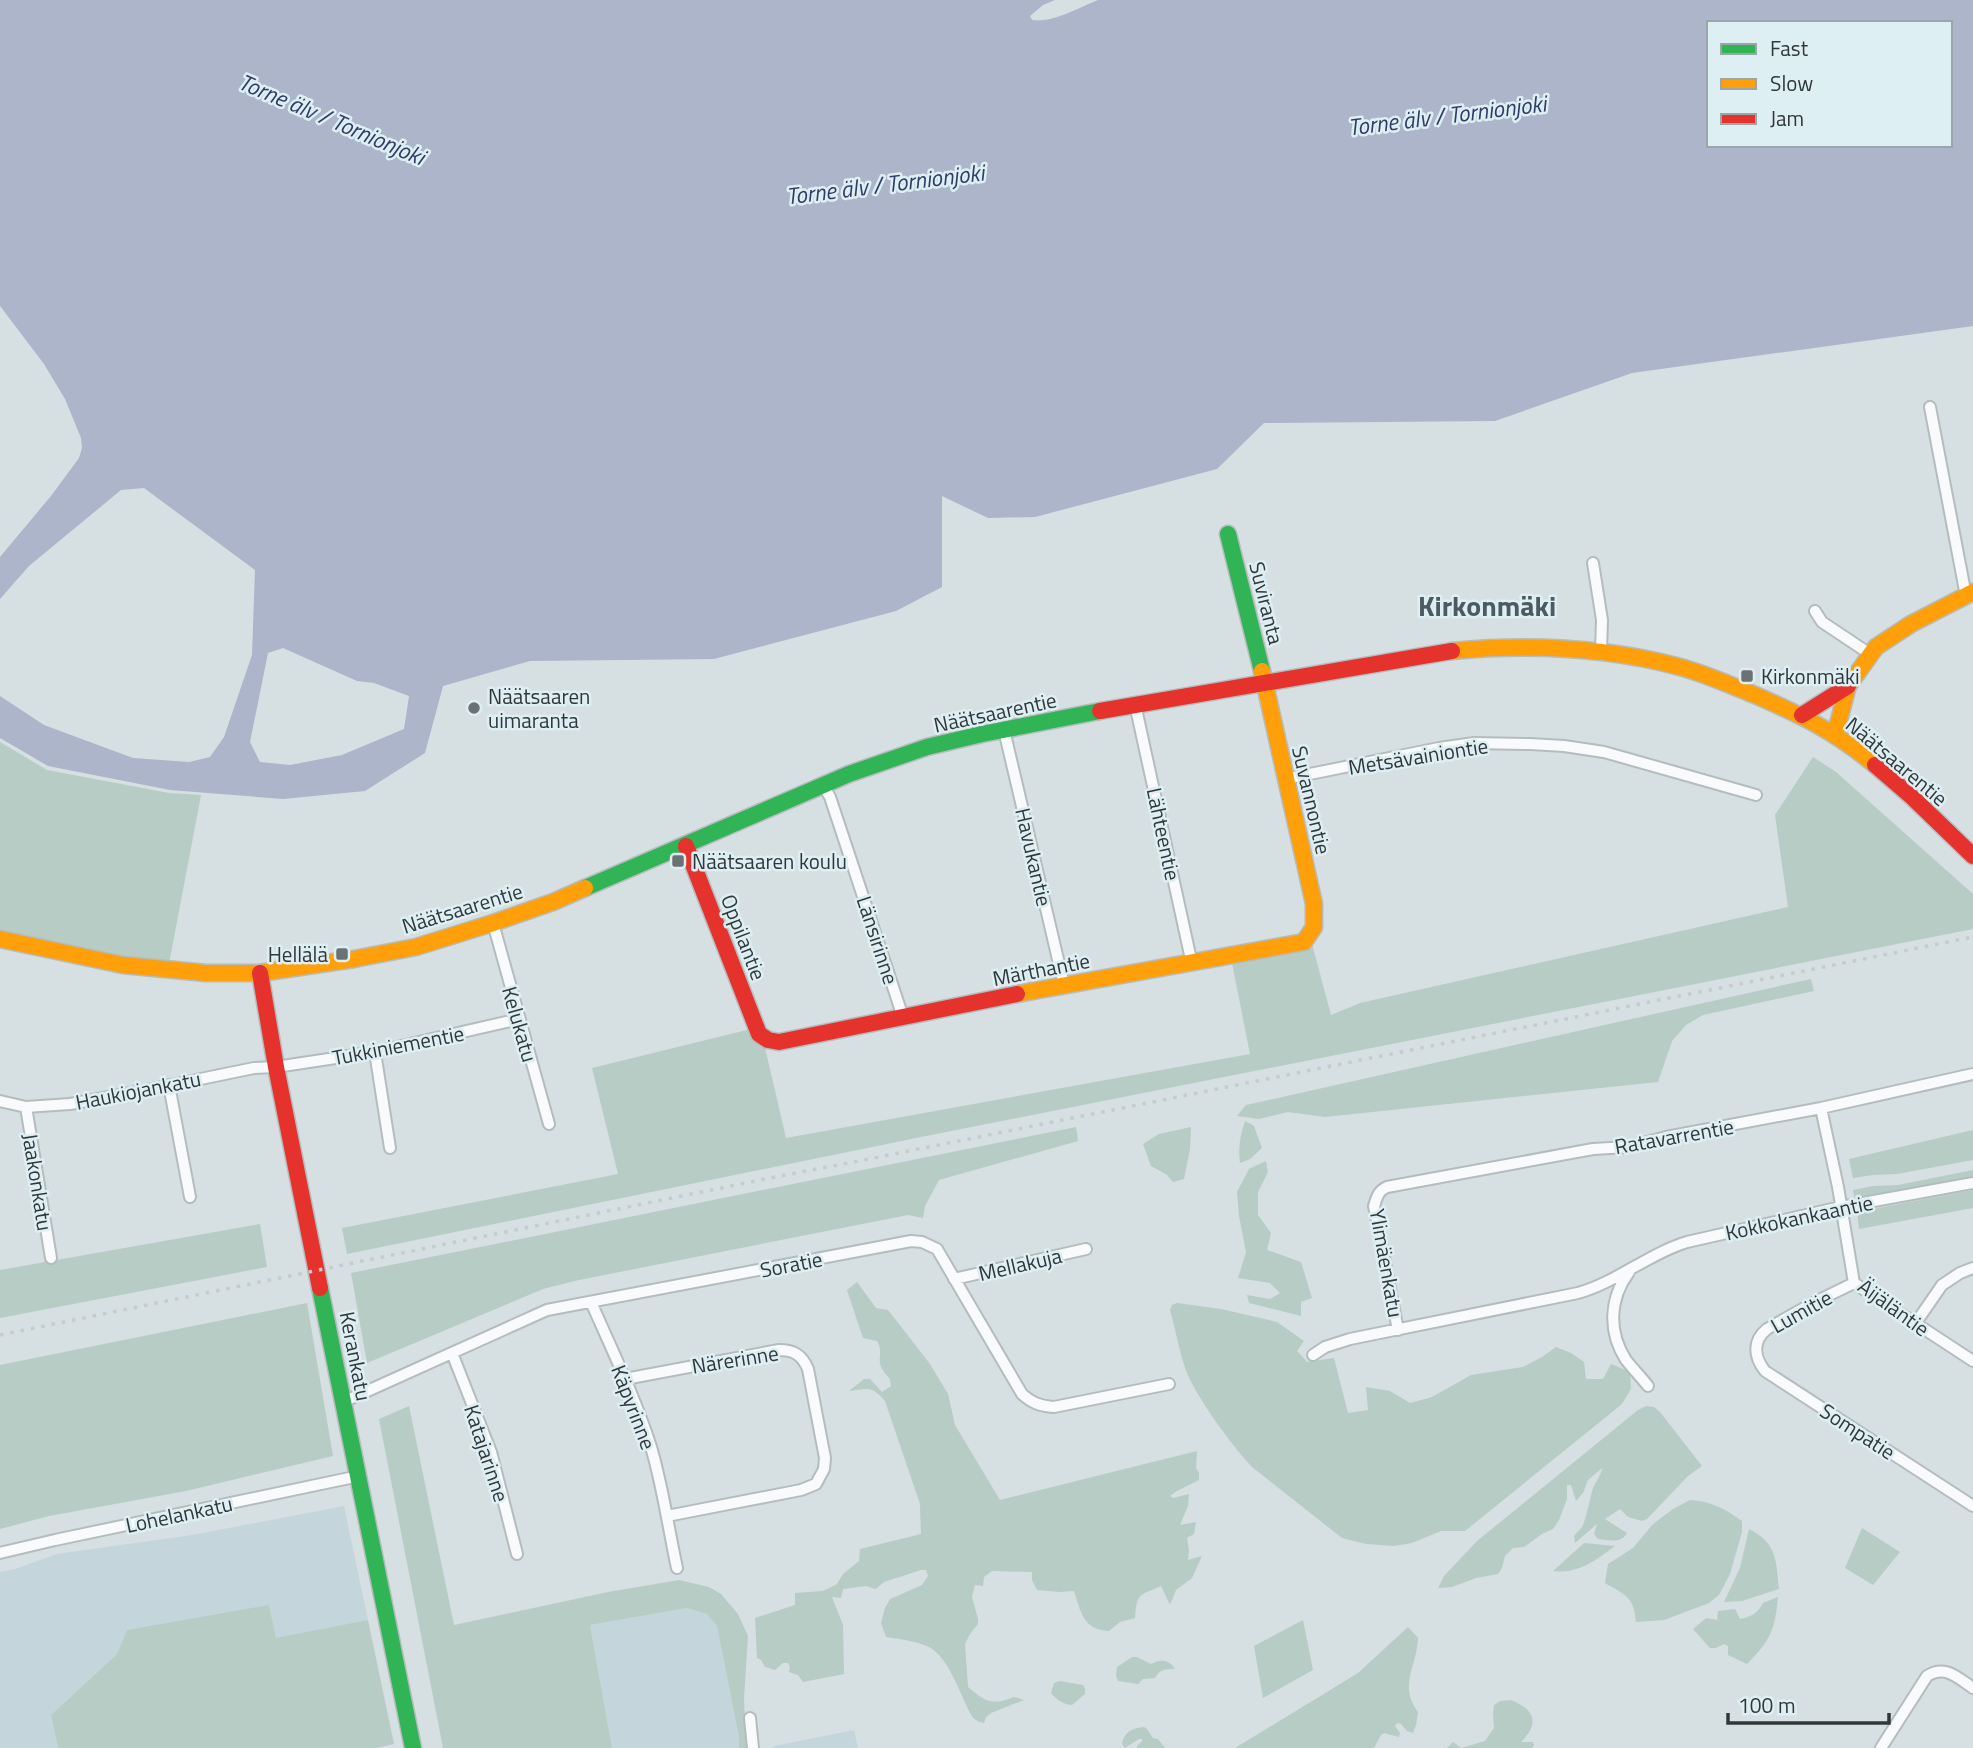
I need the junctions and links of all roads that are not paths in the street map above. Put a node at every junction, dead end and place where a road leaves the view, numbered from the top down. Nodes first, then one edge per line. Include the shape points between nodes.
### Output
1 (1930, 407) dead end
2 (1228, 534) dead end
3 (1594, 563) dead end
4 (1970, 594) edge
5 (1815, 611) dead end
6 (1601, 651) junction
7 (1870, 654) junction
8 (1265, 683) junction
9 (1848, 686) junction
10 (1135, 704) junction
11 (1802, 715) junction
12 (1004, 730) junction
13 (1835, 735) junction
14 (1285, 779) junction
15 (823, 785) junction
16 (1756, 795) dead end
17 (686, 846) junction
18 (1973, 856) edge
19 (493, 923) junction
20 (1314, 927) joint
21 (0, 939) edge
22 (1192, 964) junction
23 (260, 972) junction
24 (1064, 985) junction
25 (903, 1017) junction
26 (519, 1019) junction
27 (768, 1040) joint
28 (375, 1052) junction
29 (276, 1067) junction
30 (1973, 1074) edge
31 (169, 1086) junction
32 (0, 1101) edge
33 (26, 1107) junction
34 (1821, 1108) junction
35 (549, 1124) dead end
36 (390, 1148) dead end
37 (1973, 1183) edge
38 (1377, 1195) joint
39 (190, 1197) dead end
40 (1841, 1207) junction
41 (1086, 1249) dead end
42 (51, 1258) dead end
43 (1973, 1268) edge
44 (1630, 1269) junction
45 (954, 1279) junction
46 (1854, 1283) junction
47 (591, 1302) junction
48 (1915, 1324) junction
49 (1398, 1330) junction
50 (1755, 1347) joint
51 (452, 1353) junction
52 (1313, 1355) dead end
53 (1973, 1360) edge
54 (625, 1379) junction
55 (1169, 1384) dead end
56 (1648, 1386) dead end
57 (344, 1402) junction
58 (359, 1476) junction
59 (1973, 1506) edge
60 (667, 1516) junction
61 (0, 1553) edge
62 (517, 1554) dead end
63 (677, 1568) dead end
64 (1973, 1688) edge
65 (750, 1718) dead end
66 (414, 1748) edge
67 (753, 1748) edge
68 (1881, 1748) edge

1 - 4 street
2 - 8 street, Suviranta
3 - 6 street
4 - 7 street via 1911,624
5 - 7 street via 1822,622
6 - 8 street, Näätsaarentie via 1498,647 1437,652
6 - 11 street, Näätsaarentie via 1681,667
7 - 9 street
8 - 10 street, Näätsaarentie
8 - 14 street, Suvannontie
9 - 11 street
9 - 13 street
10 - 12 street, Näätsaarentie
10 - 22 street, Lähteentie
11 - 13 street, Näätsaarentie
12 - 15 street, Näätsaarentie via 905,754
12 - 24 street, Havukantie
13 - 18 street, Näätsaarentie via 1912,797
14 - 16 street, Metsävainiontie via 1439,748 1530,744 1604,752
14 - 20 street, Suvannontie via 1314,904
15 - 17 street, Näätsaarentie
15 - 25 street, Länsirinne
17 - 19 street, Näätsaarentie
17 - 27 street, Oppilantie via 759,1034
19 - 23 street, Näätsaarentie via 416,947
19 - 26 street, Kelukatu
20 - 22 street, Märthantie via 1304,943
21 - 23 street, Näätsaarentie via 123,965 206,973
22 - 24 street, Märthantie
23 - 29 street, Kerankatu
24 - 25 street, Märthantie
25 - 27 street, Märthantie via 779,1042
26 - 28 street, Tukkiniementie
26 - 35 street, Kelukatu
28 - 29 street, Tukkiniementie
28 - 36 street
29 - 31 street, Haukiojankatu
29 - 57 street, Kerankatu
30 - 34 street, Ratavarrentie
31 - 33 street, Haukiojankatu
31 - 39 street
32 - 33 street, Haukiojankatu
33 - 42 street, Jaakonkatu
34 - 38 street, Ratavarrentie via 1628,1147 1592,1149 1387,1187
34 - 40 street, Äijäläntie
37 - 40 street, Kokkokankaantie
38 - 49 street, Ylimäenkatu via 1374,1206
40 - 44 street, Kokkokankaantie via 1686,1242
40 - 46 street, Äijäläntie
41 - 45 street, Mellakuja
43 - 48 street via 1942,1285
44 - 49 street, Kokkokankaantie via 1578,1293
44 - 56 street via 1612,1309 1613,1327 1625,1358
45 - 47 street, Soratie via 937,1249 911,1241
45 - 55 street, Soratie via 1031,1402 1054,1407
46 - 48 street, Äijäläntie
46 - 50 street, Lumitie via 1767,1329
47 - 51 street, Soratie via 547,1310
47 - 54 street, Käpyrinne
48 - 53 street, Äijäläntie
49 - 52 street, Kokkokankaantie via 1350,1339
50 - 59 street, Sompatie via 1765,1371
51 - 57 street, Soratie
51 - 62 street, Katajarinne via 491,1452
54 - 60 street, Käpyrinne via 651,1448
54 - 60 street, Närerinne via 779,1350 794,1352 808,1369 825,1458 820,1480 801,1490
57 - 58 street, Kerankatu
58 - 61 street, Lohelankatu
58 - 66 street, Kerankatu
60 - 63 street, Käpyrinne
64 - 68 street via 1950,1673 1938,1671 1927,1676
65 - 67 street

